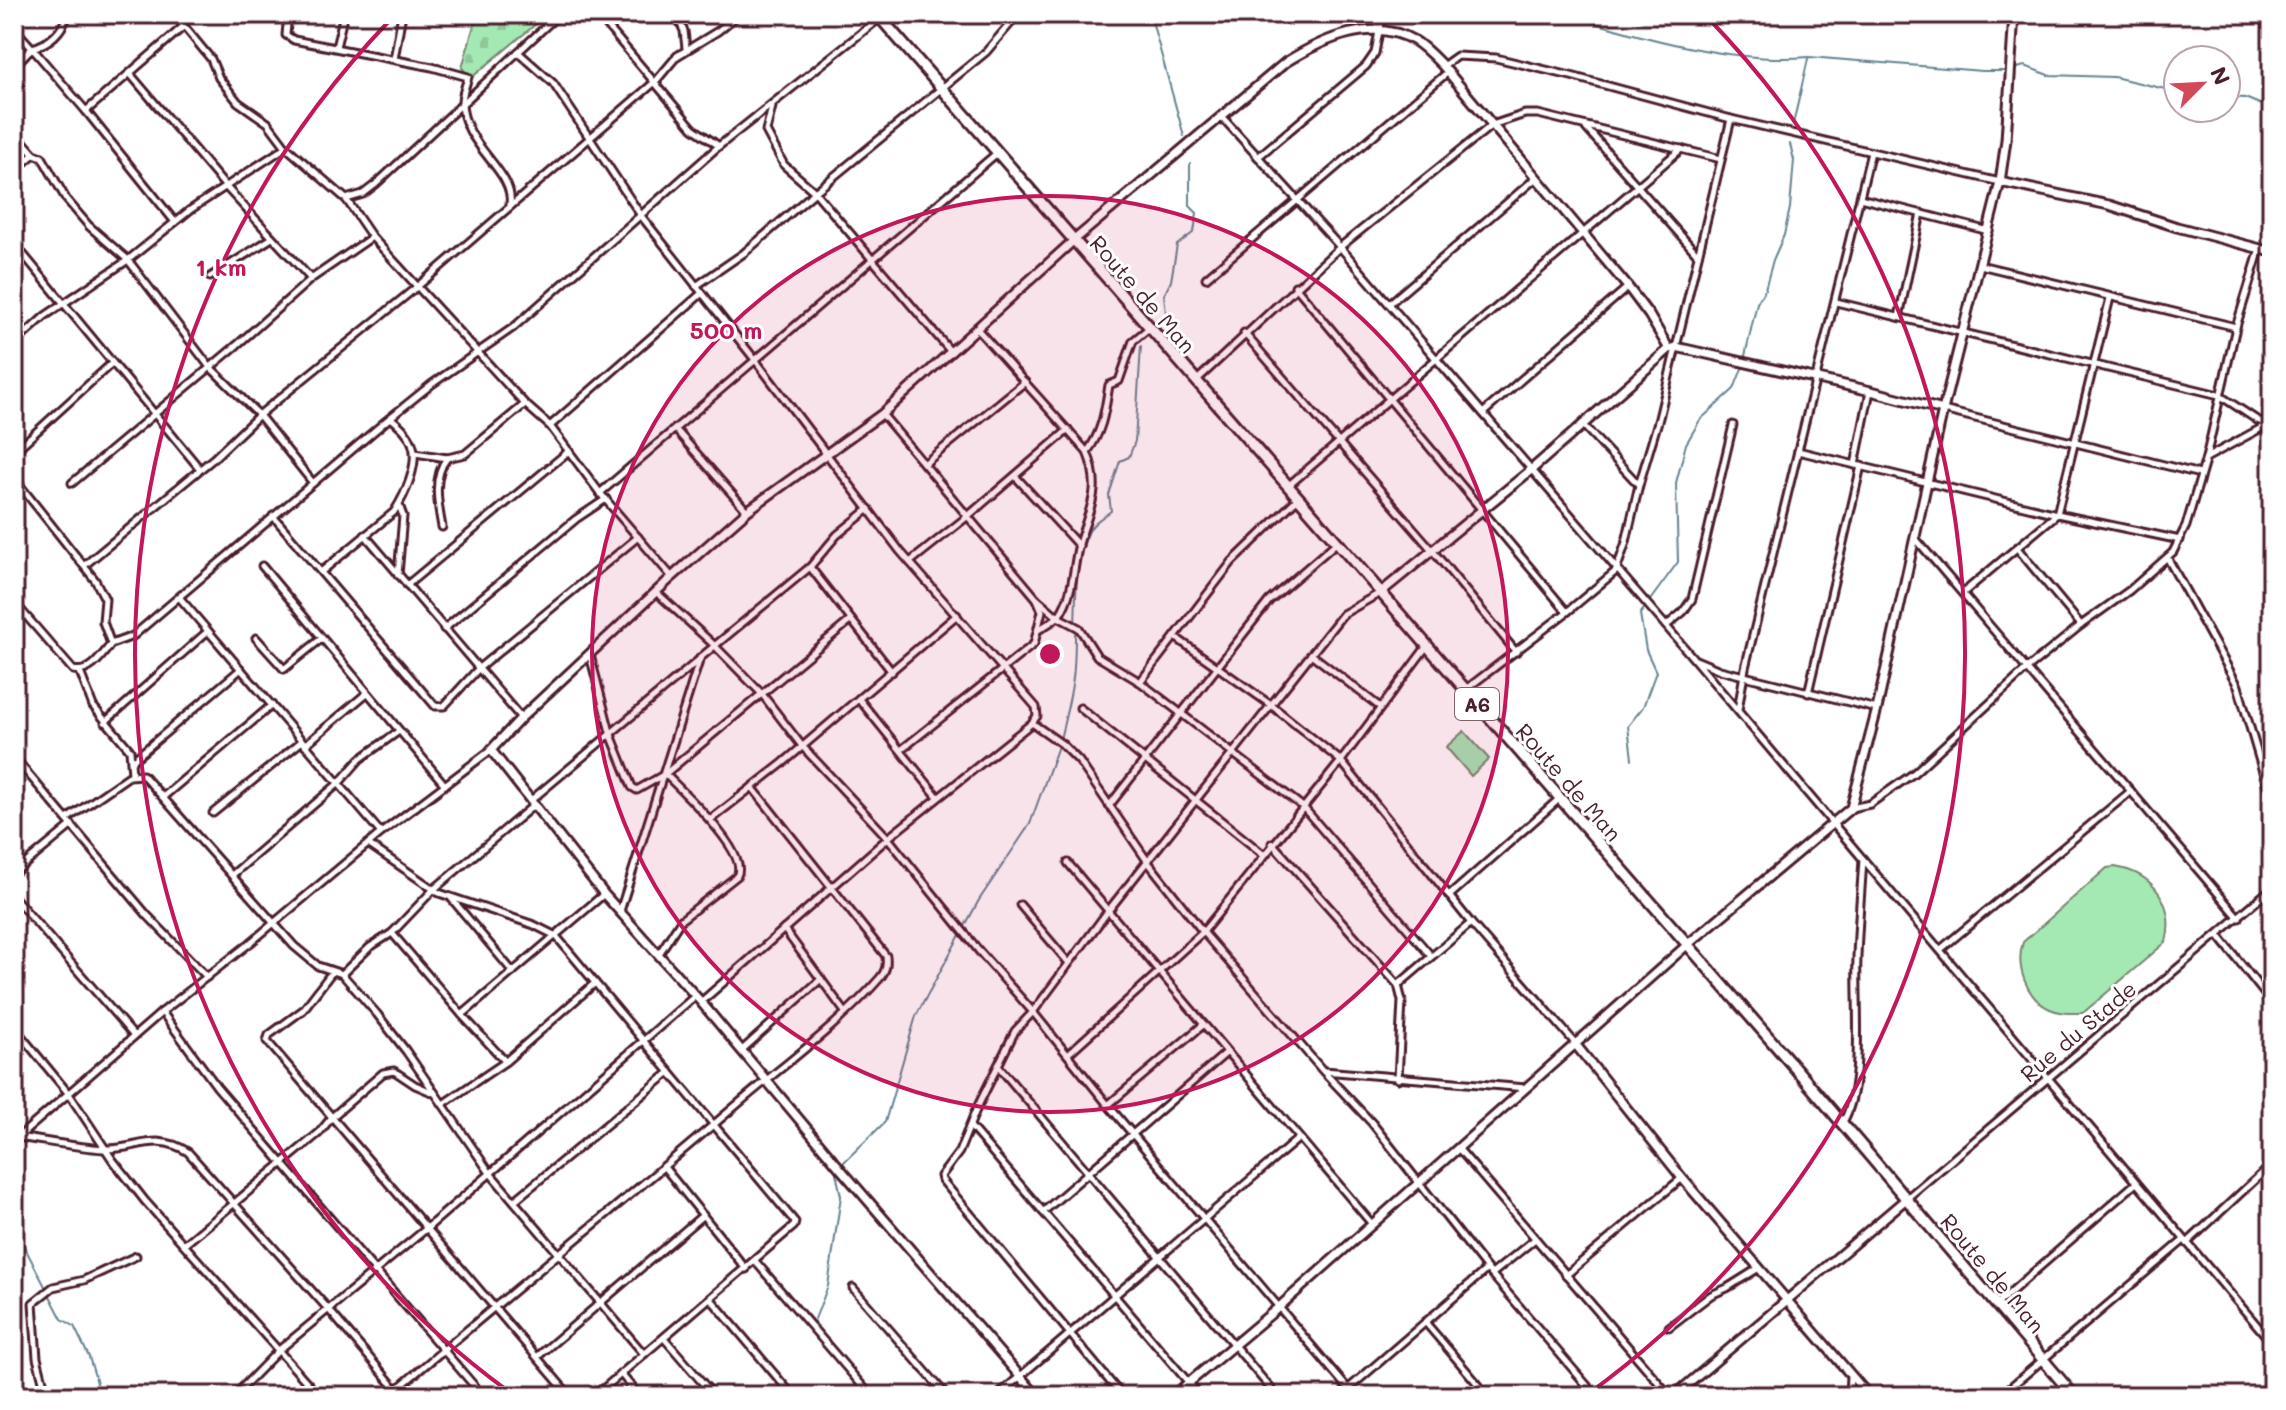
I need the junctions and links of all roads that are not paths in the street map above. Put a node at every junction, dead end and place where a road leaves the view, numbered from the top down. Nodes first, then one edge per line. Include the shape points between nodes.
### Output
1 (68, 14) edge
2 (174, 14) edge
3 (288, 14) edge
4 (344, 14) edge
5 (402, 14) edge
6 (559, 14) edge
7 (597, 14) edge
8 (676, 14) edge
9 (739, 14) edge
10 (1010, 14) edge
11 (1381, 14) edge
12 (2014, 14) edge
13 (879, 16) edge
14 (184, 26) junction
15 (14, 28) edge
16 (1379, 30) junction
17 (336, 47) junction
18 (32, 48) junction
19 (686, 48) junction
20 (518, 52) junction
21 (394, 59) junction
22 (14, 66) edge
23 (1445, 69) junction
24 (131, 75) junction
25 (656, 81) junction
26 (941, 87) junction
27 (462, 102) junction
28 (772, 107) junction
29 (86, 111) junction
30 (1222, 117) junction
31 (1731, 119) junction
32 (1492, 125) junction
33 (1585, 127) junction
34 (14, 131) edge
35 (588, 139) junction
36 (719, 146) junction
37 (286, 147) junction
38 (1681, 149) junction
39 (1871, 152) junction
40 (997, 153) junction
41 (34, 154) junction
42 (1258, 157) junction
43 (1721, 159) junction
44 (14, 171) edge
45 (1536, 178) junction
46 (2000, 182) junction
47 (226, 187) junction
48 (1636, 187) junction
49 (815, 192) junction
50 (1860, 198) junction
51 (346, 199) junction
52 (1297, 199) junction
53 (509, 205) junction
54 (1921, 213) junction
55 (642, 217) junction
56 (175, 222) junction
57 (1989, 231) junction
58 (1582, 232) junction
59 (372, 237) junction
60 (272, 238) junction
61 (1073, 241) junction
62 (14, 244) edge
63 (1340, 247) junction
64 (2260, 249) junction
65 (2272, 252) edge
66 (1698, 255) junction
67 (128, 260) junction
68 (873, 261) junction
69 (1980, 265) junction
70 (210, 277) dead end
71 (1206, 278) dead end
72 (311, 279) junction
73 (418, 286) junction
74 (696, 286) junction
75 (1295, 286) junction
76 (1628, 287) junction
77 (702, 293) junction
78 (2110, 298) junction
79 (1836, 302) junction
80 (1389, 304) junction
81 (62, 305) junction
82 (1899, 317) junction
83 (2236, 327) junction
84 (1149, 328) junction
85 (978, 330) junction
86 (1244, 333) junction
87 (1963, 333) junction
88 (14, 344) edge
89 (1672, 348) junction
90 (479, 352) junction
91 (952, 352) junction
92 (1435, 358) junction
93 (756, 361) junction
94 (112, 363) junction
95 (2095, 365) junction
96 (209, 366) junction
97 (1818, 378) junction
98 (1195, 381) junction
99 (1025, 382) junction
100 (1871, 391) junction
101 (2219, 395) junction
102 (1387, 399) junction
103 (525, 404) junction
104 (1943, 410) junction
105 (1483, 413) junction
106 (882, 414) junction
107 (154, 415) junction
108 (259, 415) junction
109 (391, 418) junction
110 (1583, 425) junction
111 (1733, 425) dead end
112 (2271, 425) edge
113 (550, 426) junction
114 (676, 430) junction
115 (1068, 430) junction
116 (1337, 441) junction
117 (2076, 442) junction
118 (569, 451) junction
119 (1798, 451) junction
120 (14, 452) edge
121 (1087, 452) junction
122 (415, 453) junction
123 (829, 455) junction
124 (447, 458) junction
125 (2206, 458) junction
126 (924, 464) junction
127 (1858, 465) junction
128 (200, 469) junction
129 (1531, 470) junction
130 (2200, 474) junction
131 (1015, 476) junction
132 (14, 478) edge
133 (1927, 482) junction
134 (72, 483) dead end
135 (313, 483) junction
136 (1639, 485) junction
137 (1287, 487) junction
138 (600, 493) junction
139 (1298, 498) junction
140 (606, 499) junction
141 (399, 505) junction
142 (869, 509) junction
143 (1482, 510) junction
144 (747, 511) junction
145 (2057, 514) junction
146 (273, 516) junction
147 (968, 516) junction
148 (442, 527) dead end
149 (365, 535) junction
150 (638, 537) junction
151 (1915, 538) junction
152 (2180, 540) junction
153 (1336, 543) junction
154 (1079, 546) junction
155 (2017, 548) junction
156 (1433, 551) junction
157 (2168, 559) junction
158 (910, 562) junction
159 (85, 565) junction
160 (262, 566) dead end
161 (810, 567) junction
162 (1616, 571) junction
163 (321, 572) junction
164 (398, 575) junction
165 (672, 577) junction
166 (407, 585) junction
167 (656, 592) junction
168 (1380, 593) junction
169 (1963, 593) junction
170 (179, 597) junction
171 (1037, 599) junction
172 (14, 602) edge
173 (1567, 612) junction
174 (957, 615) junction
175 (1058, 617) junction
176 (851, 620) junction
177 (2081, 625) junction
178 (1666, 626) junction
179 (444, 629) junction
180 (1039, 629) junction
181 (208, 631) junction
182 (1175, 637) junction
183 (256, 638) dead end
184 (321, 639) junction
185 (111, 644) junction
186 (714, 645) junction
187 (1427, 646) junction
188 (1516, 652) junction
189 (590, 654) junction
190 (1311, 654) junction
191 (700, 658) junction
192 (1691, 658) junction
193 (479, 668) junction
194 (2028, 668) junction
195 (241, 669) junction
196 (1004, 669) junction
197 (1217, 669) junction
198 (80, 672) junction
199 (892, 672) junction
200 (1744, 674) junction
201 (1140, 682) junction
202 (1465, 690) junction
203 (367, 693) junction
204 (1808, 693) junction
205 (762, 694) junction
206 (859, 699) junction
207 (272, 705) junction
208 (1271, 705) junction
209 (1380, 707) junction
210 (1080, 708) dead end
211 (1877, 709) junction
212 (1738, 710) junction
213 (1180, 713) junction
214 (521, 718) junction
215 (105, 722) junction
216 (1032, 723) junction
217 (399, 731) junction
218 (610, 732) junction
219 (304, 743) junction
220 (802, 746) junction
221 (491, 750) junction
222 (901, 750) junction
223 (1234, 754) junction
224 (14, 757) edge
225 (1145, 759) junction
226 (132, 761) junction
227 (1341, 761) junction
228 (665, 774) junction
229 (132, 775) junction
230 (339, 783) junction
231 (445, 785) junction
232 (752, 787) junction
233 (2131, 791) junction
234 (163, 797) junction
235 (938, 797) junction
236 (1559, 798) junction
237 (1198, 800) junction
238 (532, 803) junction
239 (2272, 803) edge
240 (1109, 806) junction
241 (1303, 807) junction
242 (1851, 808) junction
243 (213, 813) dead end
244 (67, 819) junction
245 (710, 820) junction
246 (1834, 824) junction
247 (72, 825) junction
248 (381, 833) junction
249 (888, 838) junction
250 (1272, 843) junction
251 (368, 844) junction
252 (1263, 854) junction
253 (1863, 858) junction
254 (1148, 862) junction
255 (1068, 863) dead end
256 (14, 873) edge
257 (232, 875) junction
258 (832, 887) junction
259 (2272, 888) edge
260 (433, 890) junction
261 (604, 894) junction
262 (1449, 896) junction
263 (14, 897) edge
264 (451, 897) junction
265 (1020, 905) dead end
266 (1108, 911) junction
267 (620, 912) junction
268 (2239, 918) junction
269 (274, 922) junction
270 (1471, 923) junction
271 (784, 929) junction
272 (1203, 932) junction
273 (392, 933) junction
274 (2218, 935) junction
275 (556, 936) junction
276 (1687, 945) junction
277 (1941, 949) junction
278 (659, 954) junction
279 (1431, 956) junction
280 (1068, 962) junction
281 (332, 972) junction
282 (513, 972) junction
283 (342, 974) junction
284 (1159, 974) junction
285 (207, 977) junction
286 (821, 979) junction
287 (595, 983) junction
288 (1398, 985) junction
289 (698, 999) junction
290 (2272, 1003) edge
291 (162, 1012) junction
292 (845, 1012) junction
293 (1033, 1012) junction
294 (462, 1015) junction
295 (1203, 1025) junction
296 (14, 1027) edge
297 (134, 1036) junction
298 (643, 1041) junction
299 (1576, 1045) junction
300 (742, 1050) junction
301 (1226, 1053) junction
302 (1068, 1054) junction
303 (505, 1062) junction
304 (999, 1067) junction
305 (1323, 1071) junction
306 (670, 1072) junction
307 (2047, 1078) junction
308 (767, 1079) junction
309 (1398, 1079) junction
310 (1526, 1088) junction
311 (69, 1094) junction
312 (435, 1094) junction
313 (443, 1104) junction
314 (1108, 1105) junction
315 (332, 1117) junction
316 (1842, 1123) junction
317 (715, 1124) junction
318 (970, 1126) junction
319 (1134, 1135) junction
320 (15, 1138) edge
321 (1299, 1138) junction
322 (1458, 1148) junction
323 (107, 1149) junction
324 (282, 1163) junction
325 (2272, 1164) edge
326 (664, 1167) junction
327 (490, 1173) junction
328 (1089, 1173) junction
329 (1682, 1178) junction
330 (1420, 1181) junction
331 (2136, 1183) junction
332 (1906, 1199) junction
333 (514, 1201) junction
334 (234, 1203) junction
335 (1043, 1212) junction
336 (703, 1215) junction
337 (1206, 1219) junction
338 (1372, 1224) junction
339 (426, 1229) junction
340 (1535, 1239) junction
341 (2185, 1241) junction
342 (185, 1244) junction
343 (558, 1253) junction
344 (136, 1256) dead end
345 (1161, 1256) junction
346 (755, 1261) junction
347 (1760, 1267) junction
348 (746, 1269) junction
349 (1490, 1271) junction
350 (375, 1272) junction
351 (1566, 1275) junction
352 (853, 1288) dead end
353 (1116, 1296) junction
354 (711, 1299) junction
355 (1786, 1299) junction
356 (601, 1303) junction
357 (1996, 1305) junction
358 (493, 1307) junction
359 (1279, 1307) junction
360 (329, 1310) junction
361 (1425, 1322) junction
362 (1669, 1327) dead end
363 (1072, 1334) junction
364 (664, 1338) junction
365 (2272, 1343) edge
366 (1234, 1346) junction
367 (444, 1349) junction
368 (279, 1350) junction
369 (644, 1354) junction
370 (537, 1357) junction
371 (2042, 1359) junction
372 (621, 1374) junction
373 (1850, 1375) junction
374 (1020, 1376) junction
375 (1189, 1383) junction
376 (631, 1385) junction
377 (1349, 1389) junction
378 (397, 1390) junction
379 (41, 1396) edge
380 (234, 1396) edge
381 (319, 1396) edge
382 (389, 1396) edge
383 (402, 1396) edge
384 (483, 1396) edge
385 (570, 1396) edge
386 (595, 1396) edge
387 (626, 1396) edge
388 (639, 1396) edge
389 (714, 1396) edge
390 (793, 1396) edge
391 (871, 1396) edge
392 (947, 1396) edge
393 (997, 1396) edge
394 (1037, 1396) edge
395 (1122, 1396) edge
396 (1173, 1396) edge
397 (1200, 1396) edge
398 (1277, 1396) edge
399 (1340, 1396) edge
400 (1354, 1396) edge
401 (1488, 1396) edge
402 (1596, 1396) edge
403 (1672, 1396) edge
404 (1849, 1396) edge
405 (1869, 1396) edge
406 (2000, 1396) edge
407 (2074, 1396) edge

1 - 18 street via 56,36
2 - 14 street
3 - 17 street via 289,37
4 - 17 street
5 - 21 street
6 - 20 street
7 - 25 street
8 - 19 street
9 - 19 street
10 - 26 street via 1010,24 986,52
11 - 16 street
12 - 46 street
13 - 26 highway, Route de Man / A6
13 - 28 street
14 - 24 street
14 - 37 street via 238,102 268,123
15 - 18 street
16 - 23 street via 1414,41
16 - 30 street via 1309,47
16 - 42 street via 1375,53 1366,66
17 - 21 street
18 - 22 street
18 - 29 street
19 - 25 street
20 - 27 street
20 - 35 street via 553,83
21 - 27 street via 468,77
23 - 31 street via 1457,56 1496,58
23 - 32 street
23 - 52 street
24 - 29 street
24 - 47 street
25 - 35 street
25 - 36 street via 693,128
26 - 40 highway, Route de Man / A6
26 - 49 street
27 - 51 street via 376,184
27 - 53 street via 472,138 510,190
28 - 36 street
28 - 49 street via 767,123 770,142 784,165
29 - 56 street
30 - 42 street
30 - 61 street
31 - 39 street
31 - 43 street
32 - 33 street via 1538,114
32 - 45 street
32 - 63 street
33 - 38 street
33 - 48 street
34 - 41 street
35 - 53 street
35 - 55 street
36 - 55 street
37 - 47 street
37 - 51 street
38 - 43 street
38 - 48 street
39 - 46 street
39 - 50 street
40 - 61 highway, Route de Man / A6
40 - 68 street
41 - 44 street
41 - 67 street via 42,157 89,226
42 - 52 street
43 - 66 street
45 - 58 street
45 - 80 street
46 - 57 street
46 - 64 street via 2109,205
47 - 56 street
47 - 60 street
48 - 58 street
48 - 66 street
49 - 68 street
49 - 74 street
50 - 54 street
50 - 79 street
51 - 59 street
52 - 63 street
52 - 71 street
53 - 73 street
54 - 57 street
54 - 82 street
55 - 74 street
55 - 90 street
56 - 67 street
57 - 69 street
58 - 76 street
58 - 92 street
59 - 72 street
59 - 73 street
60 - 70 street
60 - 72 street
61 - 84 highway, Route de Man / A6
61 - 85 street
62 - 81 street
63 - 75 street
63 - 80 street
64 - 65 street
64 - 83 street
66 - 89 street
67 - 81 street
67 - 96 street
68 - 91 street
68 - 93 street
69 - 78 street
69 - 87 street
72 - 96 street
73 - 90 street
73 - 108 street
74 - 77 street
75 - 86 street
75 - 102 street
76 - 89 street
76 - 105 street
77 - 93 street
77 - 113 street
78 - 83 street
78 - 95 street
79 - 82 street
79 - 97 street
80 - 92 street
81 - 88 street
81 - 94 street
82 - 87 street
83 - 101 street
84 - 98 highway, Route de Man / A6
84 - 121 street via 1133,341 1119,381 1109,385 1104,420
85 - 91 street
85 - 99 street
86 - 98 street
86 - 116 street
87 - 95 street
87 - 104 street
89 - 97 street
89 - 110 street
89 - 136 street
90 - 103 street
90 - 109 street
91 - 106 street
92 - 102 street
92 - 105 street
93 - 114 street
93 - 123 street
94 - 107 street
94 - 120 street
95 - 101 street
95 - 117 street
96 - 107 street
96 - 108 street
97 - 100 street
97 - 119 street
98 - 137 highway, Route de Man / A6
99 - 115 street
99 - 126 street
100 - 104 street
100 - 127 street
101 - 112 street
101 - 125 street
102 - 116 street
102 - 143 street
103 - 113 street
103 - 124 street via 469,451
104 - 117 street
104 - 133 street
105 - 129 street
106 - 123 street
106 - 126 street
107 - 128 street
107 - 134 street
108 - 128 street
108 - 135 street
109 - 122 street via 407,433
109 - 135 street
110 - 129 street
110 - 136 street
111 - 178 street via 1692,599
112 - 125 street
113 - 118 street
114 - 138 street
114 - 144 street
115 - 121 street
115 - 131 street
116 - 137 street
116 - 156 street
117 - 130 street
117 - 145 street
118 - 138 street
118 - 166 street
119 - 127 street
119 - 200 street
121 - 154 street via 1095,477
122 - 124 street
122 - 141 street
123 - 142 street
123 - 144 street
124 - 148 street via 437,501
125 - 130 street
126 - 147 street
127 - 133 street
127 - 204 street
128 - 159 street
129 - 143 street
129 - 162 street
130 - 152 street
131 - 147 street
131 - 154 street
132 - 159 street
133 - 145 street
133 - 151 street
135 - 146 street
136 - 162 street
137 - 139 highway, Route de Man / A6
138 - 140 street
139 - 153 highway, Route de Man / A6
139 - 182 street via 1232,562
140 - 150 street
140 - 179 street
141 - 149 street
141 - 164 street via 403,516
142 - 158 street
142 - 161 street
143 - 156 street
143 - 173 street
144 - 165 street
145 - 152 street
145 - 155 street
146 - 163 street
146 - 170 street
147 - 158 street
147 - 171 street
149 - 163 street
149 - 164 street
150 - 165 street
150 - 193 street
151 - 169 street
151 - 211 street
152 - 157 street
153 - 168 highway, Route de Man / A6
153 - 197 street via 1269,601
154 - 175 street via 1069,596
155 - 169 street
155 - 177 street
156 - 168 street
156 - 188 street
157 - 177 street
157 - 239 street via 2238,686
158 - 174 street
159 - 185 street via 105,599 103,622
160 - 184 street
161 - 176 street
161 - 186 street
162 - 173 street
162 - 178 street
163 - 193 street via 435,706 444,706
164 - 166 street
165 - 167 street
166 - 179 street
167 - 186 street
167 - 189 street
168 - 187 highway, Route de Man / A6
168 - 190 street via 1348,609
169 - 194 street
170 - 181 street
170 - 185 street via 133,636
171 - 175 street
171 - 180 street via 1042,611
172 - 198 street
173 - 188 street
174 - 196 street
174 - 199 street
175 - 180 street
175 - 201 street via 1079,628 1094,655
176 - 199 street
176 - 205 street
177 - 194 street
178 - 192 street
179 - 193 street
180 - 196 street via 1034,644
181 - 195 street
181 - 215 street
182 - 197 street
182 - 201 street
183 - 184 street via 284,669
184 - 203 street
185 - 198 street
186 - 191 street
186 - 205 street
187 - 202 highway, Route de Man / A6
187 - 209 street
188 - 202 street
189 - 214 street
189 - 218 street
190 - 208 street
190 - 209 street
191 - 218 street
191 - 228 street
192 - 200 street
192 - 212 street
193 - 214 street
194 - 233 street
194 - 242 street via 1914,773 1870,804
195 - 207 street
195 - 226 street
196 - 216 street via 1036,707
196 - 222 street
197 - 208 street
197 - 213 street
198 - 215 street
199 - 206 street
200 - 204 street
200 - 212 street
201 - 213 street
202 - 236 highway, Route de Man / A6
203 - 217 street
203 - 219 street
204 - 211 street
205 - 220 street
205 - 228 street
206 - 220 street
206 - 222 street
207 - 219 street
207 - 234 street
208 - 223 street
208 - 227 street
209 - 227 street
210 - 225 street
211 - 242 street
212 - 246 street
213 - 223 street
213 - 225 street
214 - 221 street
215 - 226 street via 124,741
216 - 235 street
216 - 240 street via 1079,761
217 - 230 street via 360,759
217 - 231 street
218 - 228 street via 634,790
218 - 238 street
219 - 230 street
219 - 243 street
220 - 232 street
220 - 249 street
221 - 231 street
221 - 238 street
222 - 235 street
223 - 237 street
223 - 241 street
224 - 244 street
225 - 237 street
225 - 240 street
226 - 229 street
227 - 241 street
227 - 262 street
228 - 245 street
228 - 267 street
229 - 234 street via 143,775
229 - 244 street
230 - 248 street
230 - 257 street
231 - 248 street
232 - 245 street
232 - 258 street
233 - 268 street
233 - 277 street
234 - 257 street
235 - 249 street
236 - 262 street
236 - 276 highway, Route de Man / A6
237 - 252 street
237 - 254 street
238 - 260 street
238 - 261 street
240 - 254 street
241 - 250 street
241 - 279 street
242 - 246 street
244 - 247 street
245 - 278 street via 740,870 681,920
246 - 253 street
246 - 276 street
247 - 256 street
247 - 285 street
248 - 251 street
249 - 258 street
249 - 293 street
250 - 252 street
250 - 288 street
251 - 260 street
251 - 269 street
252 - 272 street
253 - 277 street
253 - 316 street via 1856,1077 1851,1109
254 - 266 street
254 - 272 street
255 - 266 street
257 - 269 street
258 - 271 street
258 - 292 street via 886,956 882,976
259 - 268 street, Rue du Stade
260 - 264 street
260 - 273 street
261 - 267 street
261 - 275 street
262 - 270 street
263 - 297 street
264 - 275 street
264 - 282 street
265 - 280 street
266 - 280 street
266 - 284 street
267 - 278 street
268 - 274 street, Rue du Stade
269 - 281 street via 306,958
269 - 285 street
270 - 279 street
270 - 299 street
271 - 286 street
271 - 289 street
272 - 284 street
272 - 305 street
273 - 283 street
273 - 294 street
274 - 290 street
274 - 307 street, Rue du Stade
275 - 282 street
275 - 287 street
276 - 299 street
276 - 316 highway, Route de Man / A6
277 - 307 street
278 - 289 street
279 - 288 street
280 - 293 street
281 - 283 street
281 - 315 street via 303,1010 266,1037
282 - 294 street
283 - 312 street
284 - 295 street
284 - 302 street
285 - 291 street
286 - 292 street
286 - 300 street
287 - 298 street
287 - 303 street
288 - 309 street
289 - 298 street
289 - 300 street
291 - 297 street
291 - 324 street
292 - 308 street
293 - 302 street
293 - 304 street via 1015,1031
294 - 303 street
295 - 301 street
295 - 314 street
296 - 311 street
297 - 311 street
298 - 306 street
298 - 327 street
299 - 310 street
299 - 329 street
300 - 308 street
301 - 319 street
301 - 321 street
302 - 314 street
303 - 313 street
304 - 318 street
304 - 328 street
305 - 309 street
305 - 330 street
306 - 317 street
306 - 333 street
307 - 331 street
307 - 332 street, Rue du Stade
308 - 317 street
308 - 374 street
309 - 310 street
310 - 322 street
311 - 320 street
311 - 323 street
312 - 313 street
312 - 315 street via 388,1070
313 - 327 street
314 - 319 street
315 - 324 street
315 - 339 street
316 - 332 highway, Route de Man / A6
317 - 326 street
317 - 346 street via 795,1222
318 - 335 street
318 - 363 street via 942,1180
319 - 328 street
319 - 337 street
320 - 323 street
321 - 337 street
321 - 338 street
322 - 330 street
322 - 340 street
323 - 334 street via 145,1142 176,1144
323 - 342 street
324 - 334 street
324 - 350 street
325 - 341 street
326 - 336 street
326 - 343 street
327 - 333 street
327 - 339 street
328 - 335 street
328 - 345 street
329 - 347 street
329 - 351 street
330 - 338 street
330 - 349 street
331 - 341 street
331 - 357 street
332 - 355 street
332 - 357 highway, Route de Man / A6
333 - 343 street
334 - 342 street
334 - 360 street
335 - 353 street
336 - 348 street
336 - 356 street
337 - 345 street
337 - 359 street
338 - 359 street
339 - 350 street
339 - 358 street
340 - 349 street
340 - 351 street
341 - 365 street
341 - 371 street
342 - 368 street
343 - 356 street
343 - 358 street
344 - 379 street via 84,1280 53,1287 33,1303
345 - 353 street
345 - 366 street
346 - 348 street
346 - 391 street
347 - 355 street
347 - 362 street
348 - 354 street
349 - 361 street
349 - 402 street
350 - 360 street
350 - 367 street
351 - 403 street
352 - 392 street
353 - 363 street
353 - 375 street
354 - 364 street
354 - 390 street
355 - 373 street
355 - 403 street
356 - 369 street
356 - 370 street
357 - 371 highway, Route de Man / A6
358 - 367 street
358 - 370 street
359 - 366 street
359 - 377 street
360 - 368 street
360 - 378 street
361 - 377 street
361 - 401 street
363 - 374 street
363 - 395 street
364 - 369 street
364 - 389 street
366 - 375 street
366 - 398 street
367 - 378 street
367 - 384 street
368 - 380 street
368 - 381 street
369 - 372 street
370 - 385 street
371 - 406 street
371 - 407 highway, Route de Man / A6
372 - 376 street
372 - 386 street
373 - 404 street
373 - 405 street
374 - 393 street
374 - 394 street
375 - 396 street
375 - 397 street
376 - 387 street
376 - 388 street
377 - 399 street
377 - 400 street
378 - 382 street
378 - 383 street

